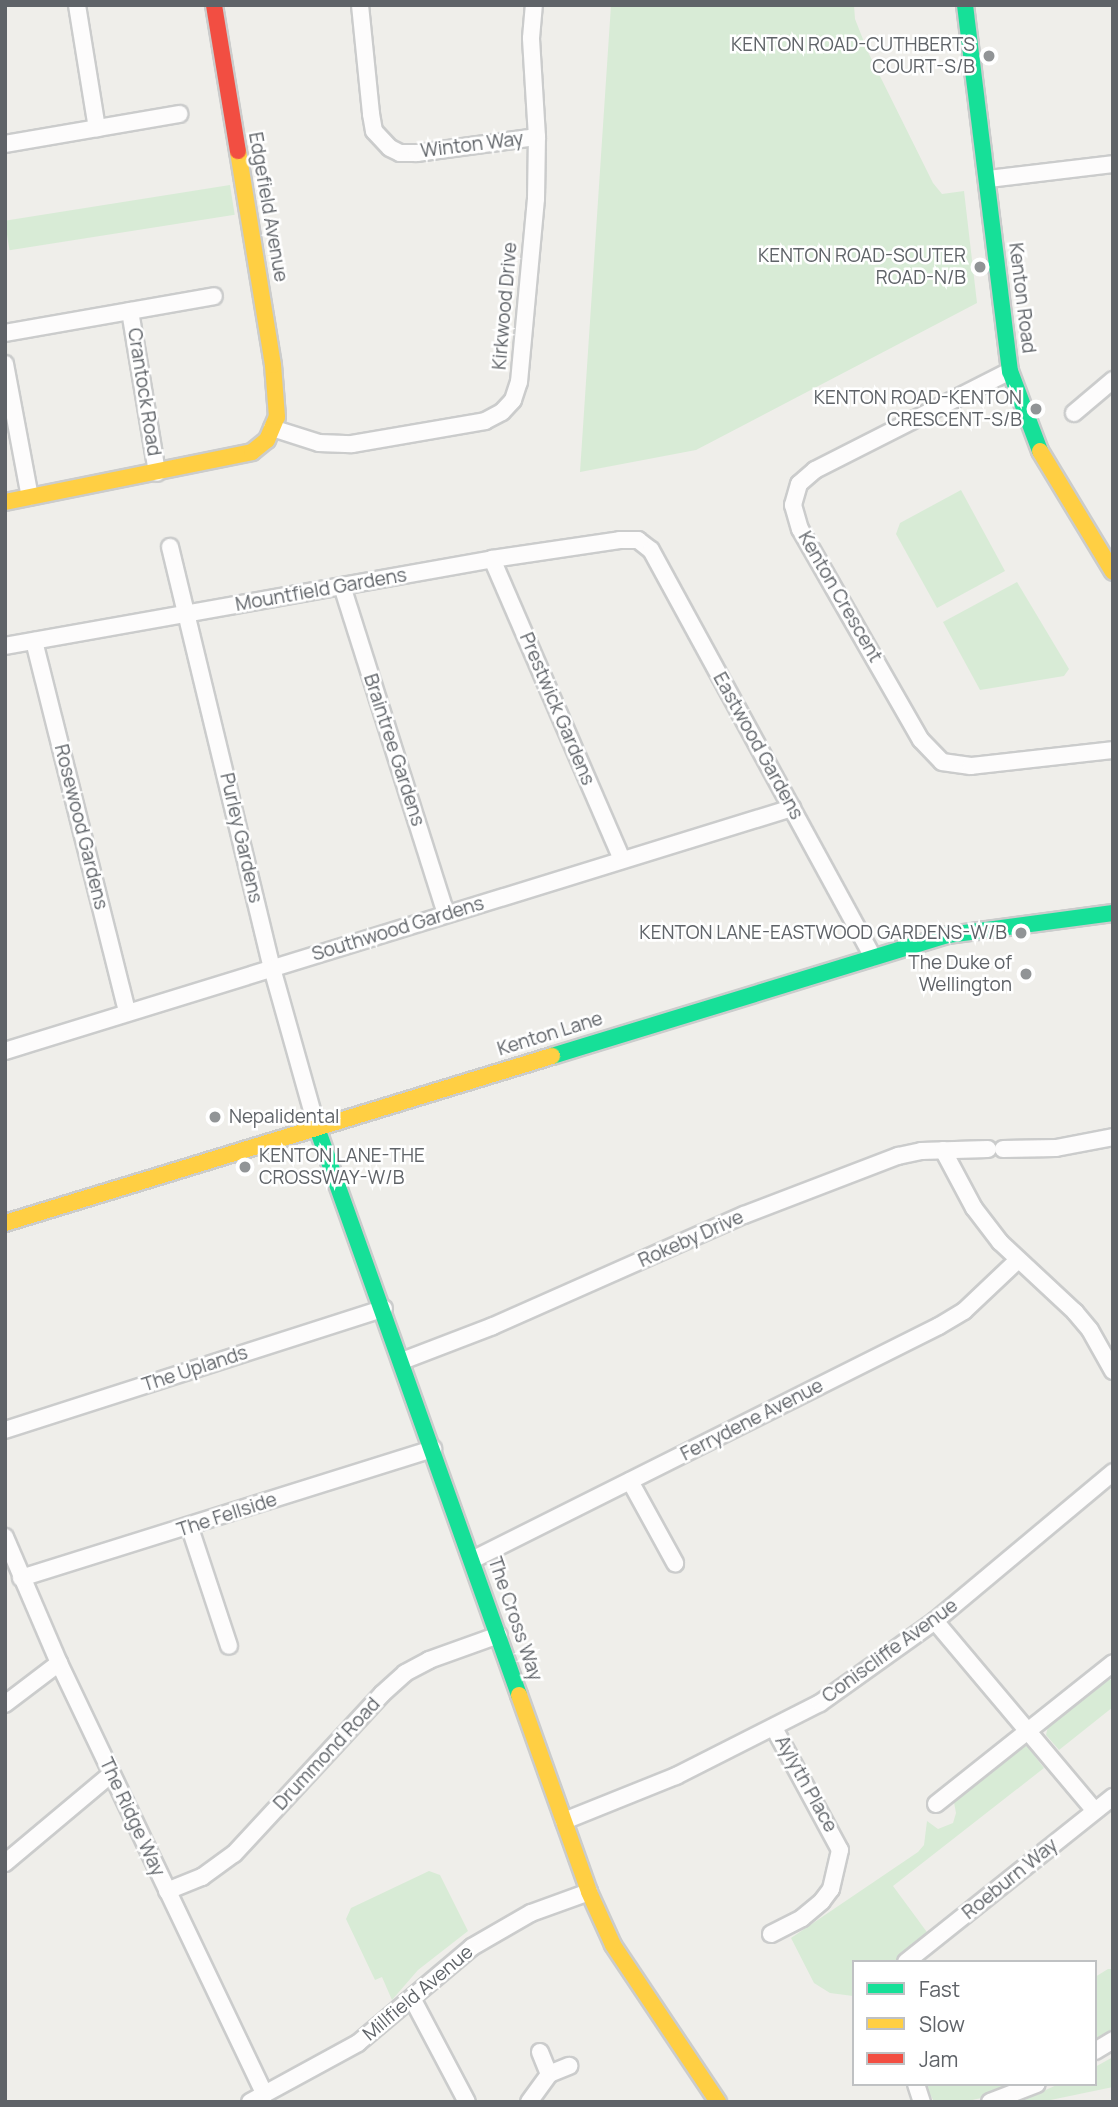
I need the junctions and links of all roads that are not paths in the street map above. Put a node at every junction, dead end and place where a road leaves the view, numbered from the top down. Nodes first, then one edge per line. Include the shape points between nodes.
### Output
1 (77, 5) edge
2 (214, 5) edge
3 (360, 5) edge
4 (534, 5) edge
5 (965, 5) edge
6 (179, 114) dead end
7 (97, 128) junction
8 (537, 137) junction
9 (5, 144) edge
10 (1113, 164) edge
11 (988, 179) junction
12 (214, 296) dead end
13 (130, 311) junction
14 (5, 333) edge
15 (5, 363) edge
16 (1010, 371) junction
17 (1113, 380) edge
18 (1074, 412) dead end
19 (274, 422) junction
20 (157, 473) junction
21 (30, 497) junction
22 (5, 502) edge
23 (639, 540) joint
24 (170, 547) dead end
25 (492, 559) junction
26 (1113, 572) edge
27 (342, 586) junction
28 (188, 614) junction
29 (34, 641) junction
30 (5, 646) edge
31 (1113, 750) edge
32 (792, 808) junction
33 (622, 859) junction
34 (1113, 913) edge
35 (446, 914) junction
36 (873, 957) junction
37 (272, 968) junction
38 (127, 1013) junction
39 (5, 1051) edge
40 (317, 1128) junction
41 (1113, 1136) edge
42 (943, 1150) junction
43 (5, 1223) edge
44 (1018, 1260) junction
45 (384, 1308) junction
46 (402, 1361) junction
47 (1113, 1371) edge
48 (5, 1430) edge
49 (433, 1449) junction
50 (1113, 1472) edge
51 (630, 1480) junction
52 (190, 1528) junction
53 (5, 1537) edge
54 (9, 1558) edge
55 (472, 1560) junction
56 (675, 1563) dead end
57 (21, 1578) junction
58 (935, 1621) junction
59 (499, 1635) junction
60 (229, 1646) dead end
61 (59, 1663) junction
62 (1113, 1663) edge
63 (5, 1704) edge
64 (775, 1728) junction
65 (1027, 1730) junction
66 (111, 1774) junction
67 (1113, 1797) edge
68 (936, 1804) dead end
69 (1095, 1811) junction
70 (564, 1821) junction
71 (5, 1863) edge
72 (167, 1891) junction
73 (589, 1892) junction
74 (771, 1934) dead end
75 (909, 1960) edge
76 (413, 2000) junction
77 (1113, 2040) edge
78 (1097, 2049) edge
79 (540, 2052) dead end
80 (569, 2066) dead end
81 (549, 2074) junction
82 (1032, 2086) edge
83 (265, 2094) junction
84 (250, 2102) edge
85 (467, 2102) edge
86 (529, 2102) edge
87 (718, 2102) edge
88 (990, 2102) edge

1 - 7 street
2 - 19 street, Edgefield Avenue via 273,365
3 - 8 street, Winton Way via 370,114 374,131 390,148 416,153
4 - 8 street, Kirkwood Drive via 531,50
5 - 11 street, Kenton Road
6 - 7 street
7 - 9 street
8 - 19 street, Kirkwood Drive via 536,199 519,382 513,400 502,412 485,421 352,444 319,443
10 - 11 street
11 - 16 street, Kenton Road
12 - 13 street
13 - 14 street
13 - 20 street, Crantock Road
15 - 21 street
16 - 26 street, Kenton Road via 1042,458
16 - 31 street, Kenton Crescent via 815,470 799,484 793,505 800,529 921,740 942,762 971,766
17 - 18 street
19 - 20 street via 267,440 252,453
20 - 21 street
21 - 22 street
23 - 25 street, Mountfield Gardens
23 - 32 street, Eastwood Gardens via 651,550
24 - 28 street, Purley Gardens
25 - 27 street, Mountfield Gardens
25 - 33 street, Prestwick Gardens
27 - 28 street, Mountfield Gardens
27 - 35 street, Braintree Gardens
28 - 29 street, Mountfield Gardens
28 - 37 street, Purley Gardens
29 - 30 street, Mountfield Gardens
29 - 38 street, Rosewood Gardens
32 - 33 street, Southwood Gardens
32 - 36 street, Eastwood Gardens
33 - 35 street, Southwood Gardens
34 - 36 street, Kenton Lane via 948,936
35 - 37 street, Southwood Gardens
36 - 40 street, Kenton Lane
37 - 38 street, Southwood Gardens
37 - 40 street, Purley Gardens
38 - 39 street, Southwood Gardens
40 - 43 street, Kenton Lane
40 - 45 street, The Cross Way
41 - 42 street, Rokeby Drive via 1056,1148
42 - 44 street via 974,1208
42 - 46 street, Rokeby Drive via 898,1156 744,1215 493,1326
44 - 47 street via 1075,1312
44 - 51 street, Ferrydene Avenue via 964,1311 939,1326
45 - 46 street, The Cross Way
45 - 48 street, The Uplands
46 - 49 street, The Cross Way
49 - 52 street, The Fellside
49 - 55 street, The Cross Way
50 - 58 street, Coniscliffe Avenue
51 - 55 street, Ferrydene Avenue
51 - 56 street
52 - 57 street, The Fellside
52 - 60 street
53 - 54 street, The Ridge Way
54 - 57 street, The Ridge Way
55 - 59 street, The Cross Way
57 - 61 street, The Ridge Way
58 - 64 street, Coniscliffe Avenue via 867,1672
58 - 65 street
59 - 70 street, The Cross Way
59 - 72 street, Drummond Road via 405,1673 234,1854 202,1877
61 - 63 street
61 - 66 street, The Ridge Way
62 - 65 street
64 - 70 street, Coniscliffe Avenue via 676,1776
64 - 74 street, Aylyth Place via 840,1850 831,1888 822,1901
65 - 68 street
65 - 69 street
66 - 71 street
66 - 72 street, The Ridge Way
67 - 69 street, Roeburn Way
69 - 75 street, Roeburn Way
70 - 73 street, The Cross Way
72 - 83 street, The Ridge Way
73 - 76 street, Millfield Avenue via 531,1913 472,1947
73 - 87 street, The Cross Way via 613,1945
76 - 83 street, Millfield Avenue via 358,2043
76 - 85 street
77 - 78 street
79 - 81 street
80 - 81 street
81 - 86 street
82 - 88 street
83 - 84 street, Millfield Avenue

